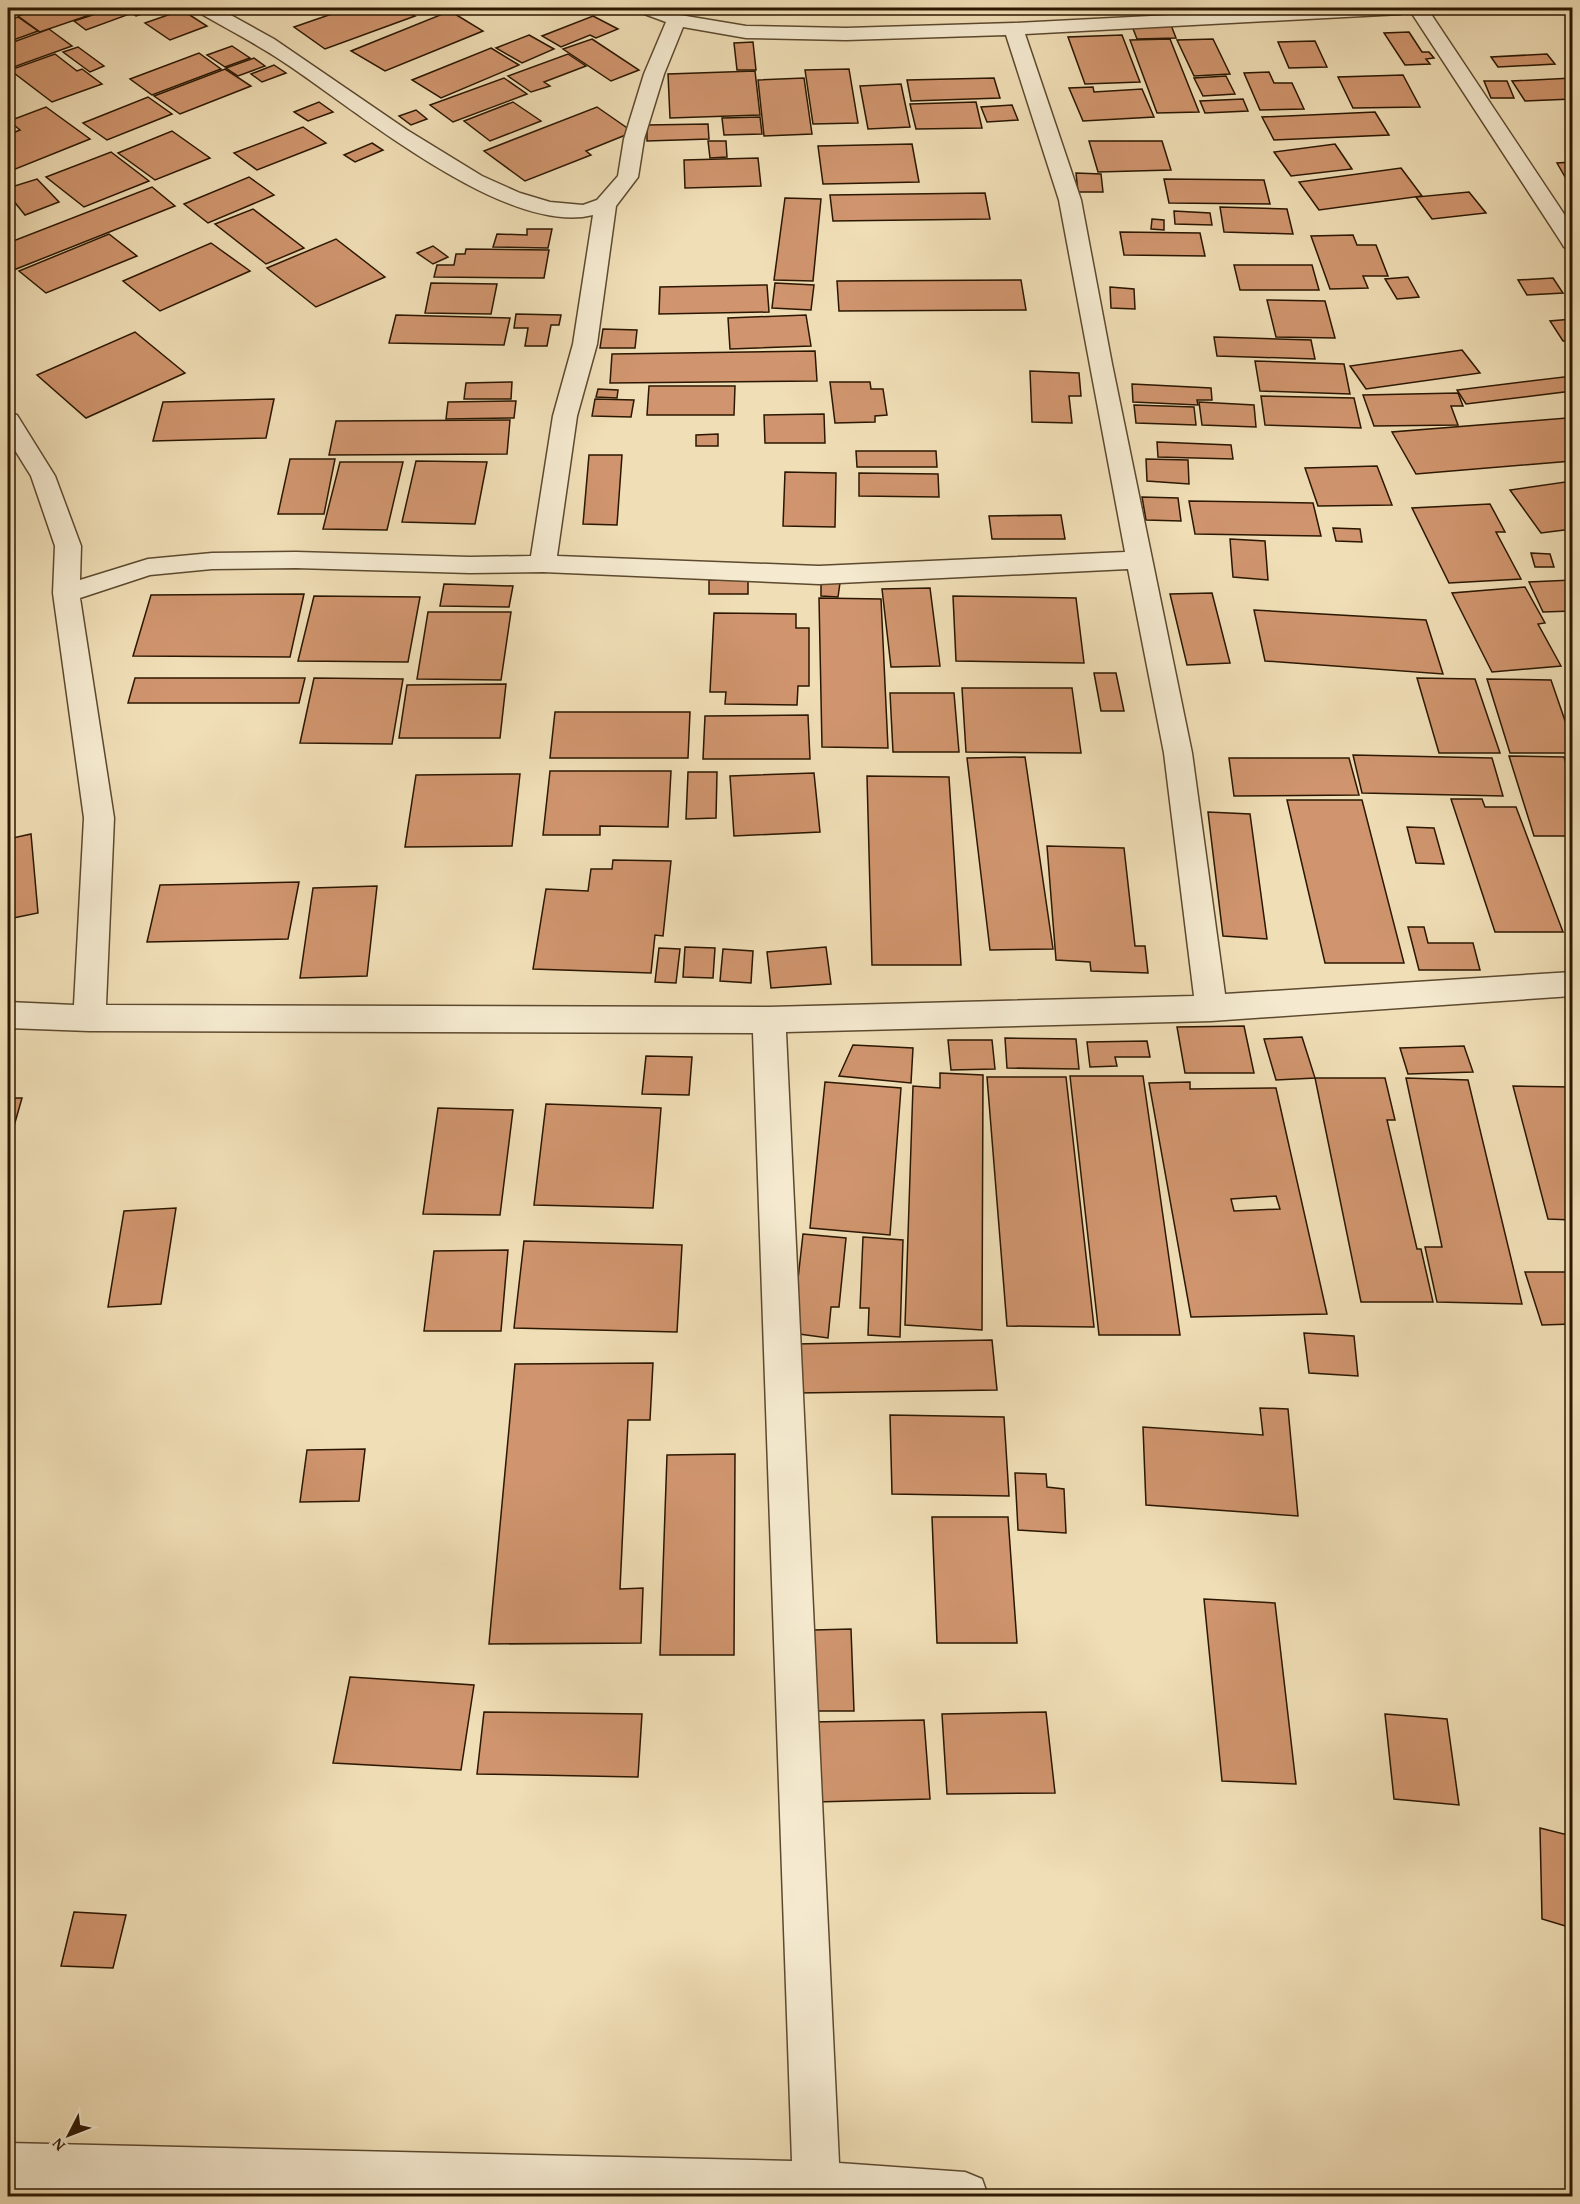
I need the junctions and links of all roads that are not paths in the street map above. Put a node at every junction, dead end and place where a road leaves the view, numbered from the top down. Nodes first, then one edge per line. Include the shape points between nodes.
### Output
1 (205, 8) edge
2 (646, 8) edge
3 (1164, 8) edge
4 (1401, 8) edge
5 (1418, 8) edge
6 (676, 20) junction
7 (1190, 20) junction
8 (1014, 29) junction
9 (605, 205) junction
10 (1572, 242) edge
11 (8, 420) edge
12 (1141, 560) junction
13 (543, 564) junction
14 (66, 593) junction
15 (1572, 984) edge
16 (1211, 1008) junction
17 (8, 1015) edge
18 (89, 1018) junction
19 (769, 1020) junction
20 (25, 2177) edge
21 (816, 2185) junction
22 (965, 2196) edge

1 - 9 street via 301,64 442,161 507,196 584,211
2 - 6 street
3 - 7 street
4 - 7 street
5 - 10 street
6 - 8 street via 746,32 846,34
6 - 9 street via 634,139 628,177
7 - 8 street
8 - 12 street via 1070,200
9 - 13 street via 585,344 565,416
11 - 14 street via 44,476 68,546
12 - 13 street via 819,575
12 - 16 street via 1178,753
13 - 14 street via 212,561 148,567
14 - 18 street via 99,818
15 - 16 street
16 - 19 street
17 - 18 street
18 - 19 street
19 - 21 street
20 - 21 street
21 - 22 street

